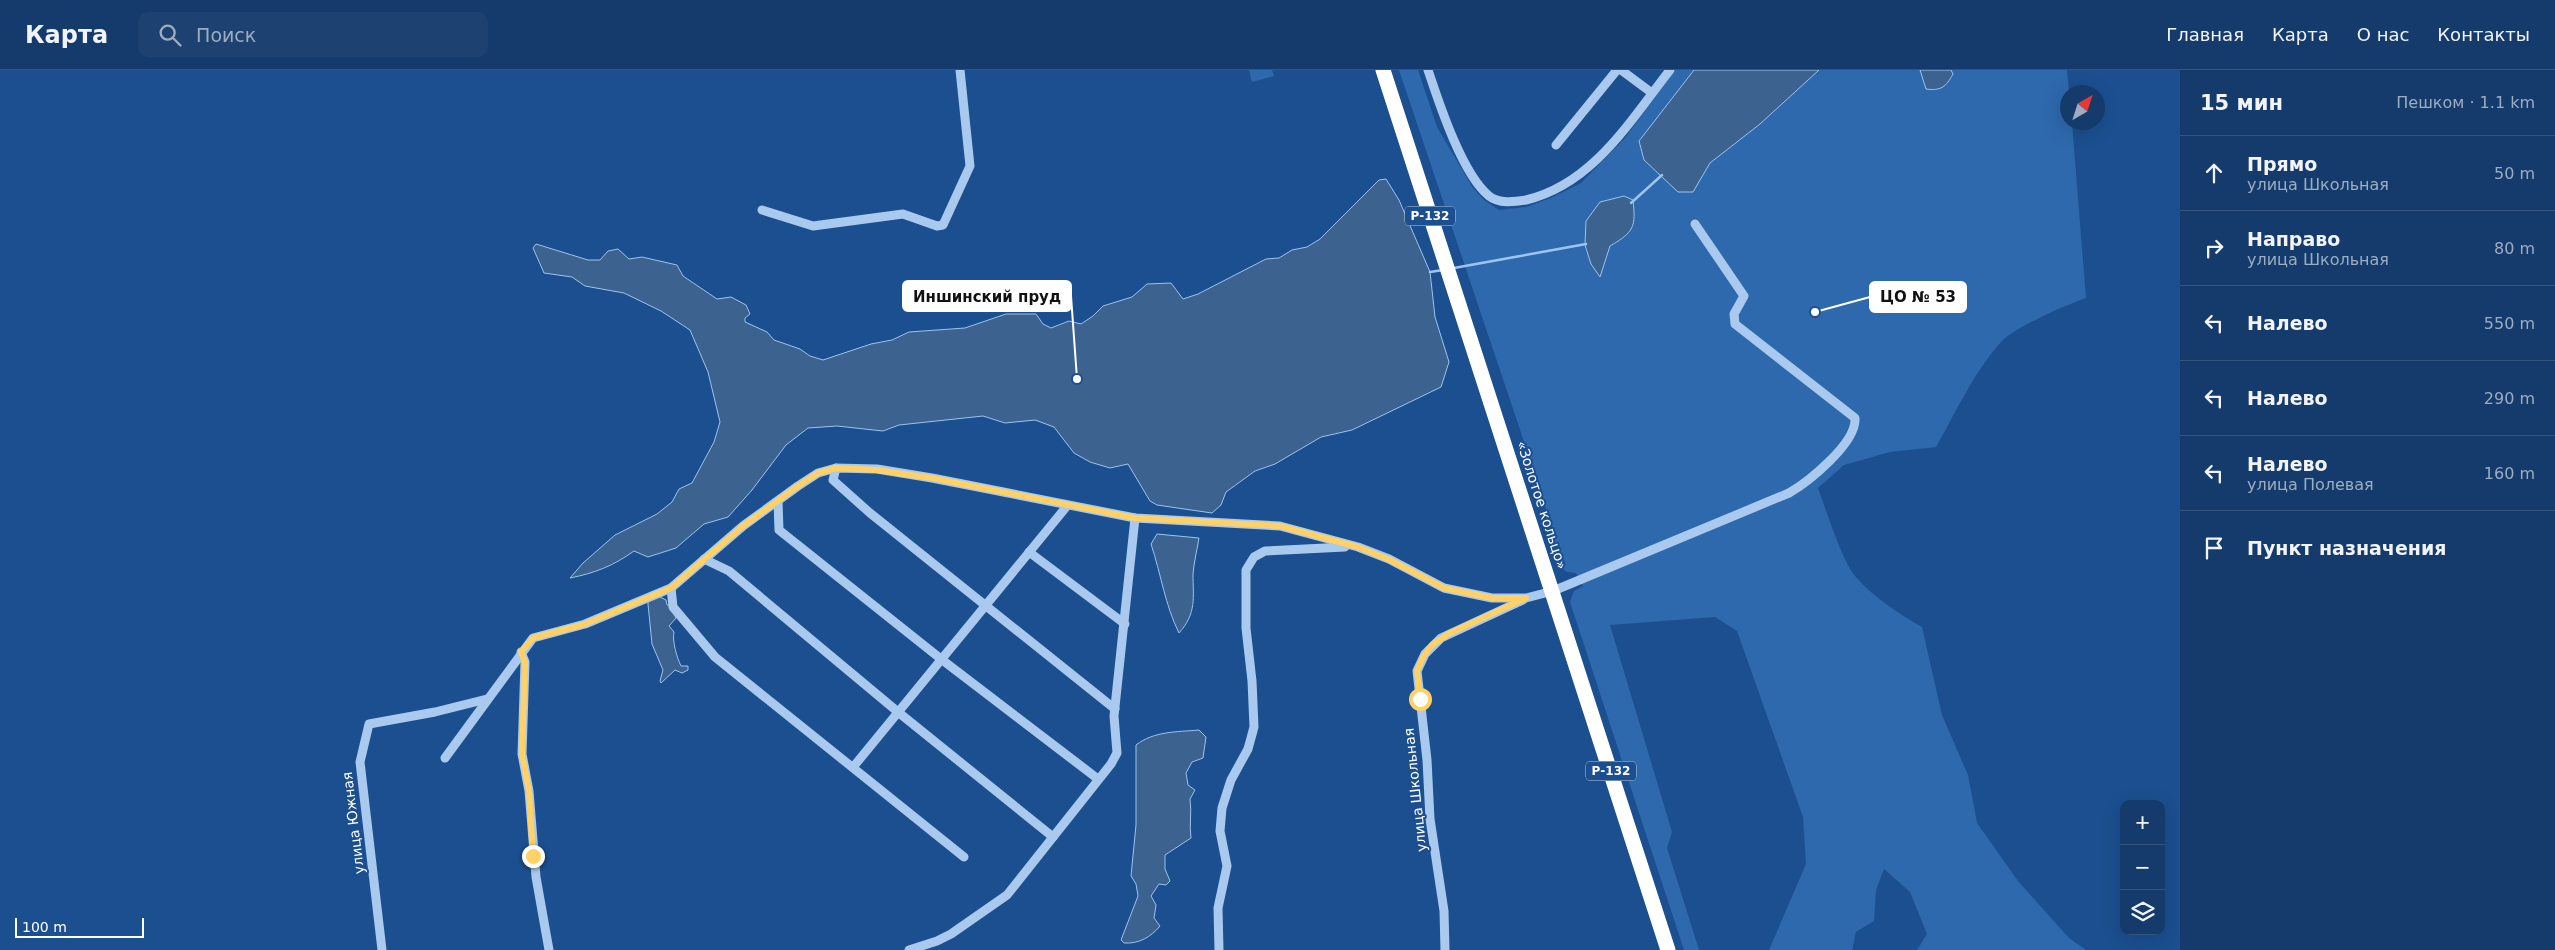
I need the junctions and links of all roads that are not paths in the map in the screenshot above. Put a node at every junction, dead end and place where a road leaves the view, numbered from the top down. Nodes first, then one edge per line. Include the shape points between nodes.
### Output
1 (960, 70) edge
2 (1383, 70) edge
3 (1428, 70) edge
4 (1617, 70) edge
5 (1621, 70) edge
6 (1670, 70) edge
7 (1652, 92) junction
8 (1556, 145) dead end
9 (762, 210) dead end
10 (1695, 224) dead end
11 (836, 468) junction
12 (778, 501) junction
13 (1066, 506) junction
14 (1135, 518) junction
15 (1358, 547) junction
16 (1028, 552) junction
17 (704, 559) junction
18 (671, 588) junction
19 (1553, 592) junction
20 (1526, 598) junction
21 (985, 605) junction
22 (1125, 624) junction
23 (521, 652) junction
24 (941, 659) junction
25 (486, 699) junction
26 (1115, 709) junction
27 (898, 712) junction
28 (445, 758) dead end
29 (854, 766) junction
30 (1098, 779) junction
31 (1053, 837) junction
32 (964, 857) dead end
33 (382, 950) edge
34 (549, 950) edge
35 (909, 950) edge
36 (1219, 950) edge
37 (1445, 950) edge
38 (1668, 950) edge

1 - 9 street via 970,166 943,225 937,226 903,214 813,226
2 - 19 highway, «Золотое кольцо» / Р-132
3 - 7 street via 1456,144 1480,186 1499,201 1529,199 1559,188 1578,176 1618,136
4 - 8 street
5 - 7 street
6 - 7 street
10 - 19 street via 1744,296 1734,314 1735,324 1854,416 1854,426 1823,469 1789,493
11 - 12 street via 818,473
11 - 13 street via 932,478
11 - 21 street via 833,480
12 - 17 street
12 - 24 street via 780,530
13 - 14 street
13 - 16 street
14 - 15 street via 1280,526
14 - 22 street
15 - 20 street via 1444,588 1492,598
15 - 36 street via 1271,550 1254,556 1246,570 1246,628 1254,727 1248,749 1227,790 1222,808 1220,832 1227,866 1218,908
16 - 21 street
16 - 22 street
17 - 18 street
17 - 27 street via 729,571
18 - 23 street via 585,624 533,638
18 - 29 street via 673,606 715,657
19 - 20 street
19 - 38 highway, «Золотое кольцо» / Р-132
20 - 37 street, улица Школьная via 1438,640 1425,654 1417,671 1430,819 1444,911
21 - 24 street
21 - 26 street
22 - 26 street
23 - 25 street
23 - 34 street via 525,662 522,754 529,791 536,878
24 - 27 street
24 - 30 street
25 - 28 street
25 - 33 street, улица Южная via 369,724 360,762
26 - 30 street via 1117,753
27 - 29 street
27 - 31 street
29 - 32 street
30 - 31 street
31 - 35 street via 1016,885 999,900 937,941

